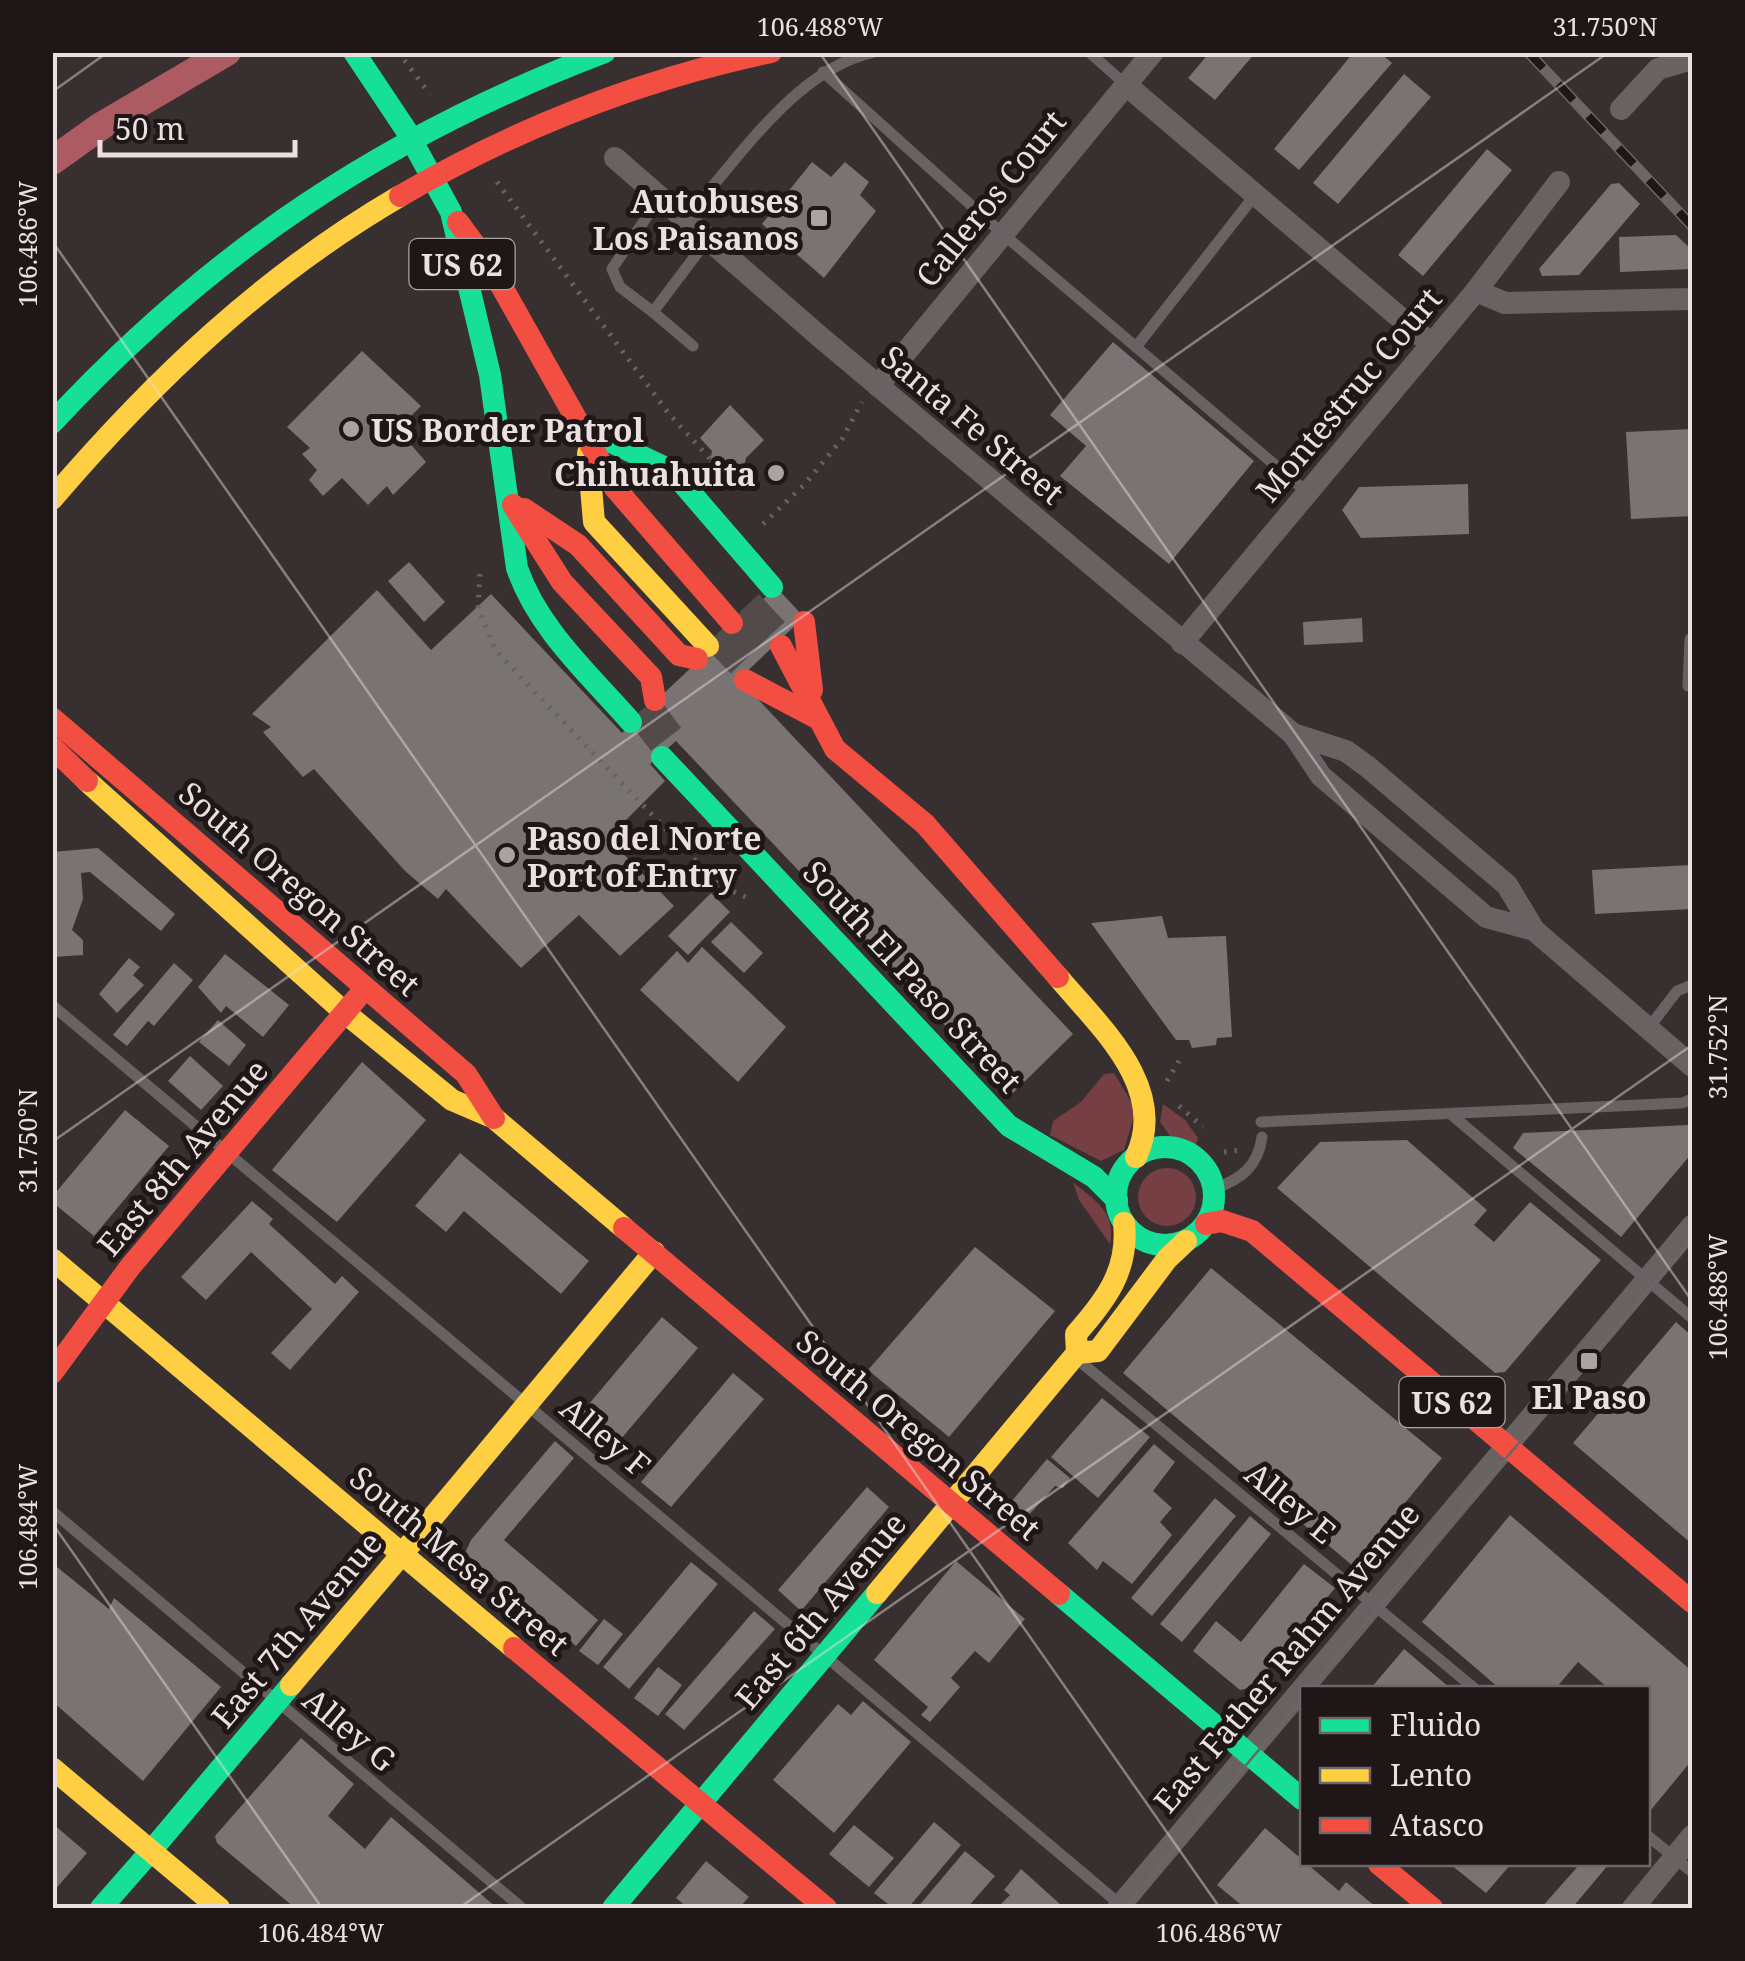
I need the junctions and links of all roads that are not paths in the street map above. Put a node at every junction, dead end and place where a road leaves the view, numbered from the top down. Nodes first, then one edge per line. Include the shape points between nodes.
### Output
1 (354, 52) edge
2 (605, 52) edge
3 (771, 52) edge
4 (874, 52) edge
5 (1088, 52) edge
6 (1153, 52) edge
7 (1686, 59) edge
8 (823, 72) junction
9 (1126, 84) junction
10 (1621, 109) dead end
11 (615, 158) dead end
12 (1558, 182) dead end
13 (1255, 194) junction
14 (660, 197) junction
15 (451, 212) junction
16 (685, 219) junction
17 (1003, 234) junction
18 (708, 238) junction
19 (259, 290) junction
20 (1476, 291) junction
21 (1692, 299) edge
22 (653, 312) junction
23 (1432, 344) junction
24 (692, 346) dead end
25 (1136, 347) junction
26 (878, 386) junction
27 (52, 423) edge
28 (586, 430) junction
29 (1308, 492) junction
30 (52, 498) edge
31 (509, 499) junction
32 (52, 527) edge
33 (733, 622) junction
34 (1690, 639) edge
35 (1182, 643) junction
36 (774, 652) junction
37 (1688, 686) dead end
38 (52, 718) edge
39 (816, 718) junction
40 (1293, 734) junction
41 (52, 748) edge
42 (671, 759) tunnel mouth
43 (52, 780) edge
44 (86, 781) junction
45 (1534, 930) junction
46 (1692, 985) edge
47 (367, 987) junction
48 (52, 1005) edge
49 (344, 1012) junction
50 (1648, 1029) junction
51 (1692, 1066) edge
52 (1692, 1098) edge
53 (1453, 1116) junction
54 (494, 1118) junction
55 (1260, 1122) dead end
56 (1262, 1137) dead end
57 (228, 1151) junction
58 (1136, 1157) junction
59 (1214, 1190) junction
60 (1120, 1211) junction
61 (1206, 1224) junction
62 (1692, 1226) edge
63 (1186, 1240) junction
64 (654, 1252) junction
65 (52, 1260) edge
66 (1647, 1281) junction
67 (105, 1303) junction
68 (1692, 1318) edge
69 (1075, 1355) junction
70 (52, 1372) edge
71 (526, 1405) junction
72 (1506, 1448) junction
73 (951, 1504) junction
74 (52, 1512) edge
75 (402, 1554) junction
76 (1692, 1602) edge
77 (1372, 1605) junction
78 (824, 1656) junction
79 (1304, 1686) edge
80 (1472, 1686) edge
81 (1300, 1690) edge
82 (276, 1703) junction
83 (1248, 1752) junction
84 (52, 1768) edge
85 (1300, 1797) edge
86 (701, 1804) junction
87 (1692, 1836) edge
88 (1650, 1838) edge
89 (151, 1851) junction
90 (1683, 1865) edge
91 (1381, 1866) edge
92 (1122, 1907) edge
93 (101, 1908) edge
94 (219, 1908) edge
95 (522, 1908) edge
96 (613, 1908) edge
97 (826, 1908) edge
98 (1432, 1908) edge
99 (1633, 1908) edge

1 - 15 main road, US 62
2 - 27 main road via 438,124 273,222 144,328
3 - 19 main road via 702,64 584,102 378,209
4 - 8 lane via 845,58
5 - 9 lane
6 - 9 street, Calleros Court
7 - 10 street via 1658,68
8 - 16 lane
8 - 17 lane
9 - 13 street
9 - 17 street, Calleros Court
11 - 14 street, Santa Fe Street
12 - 20 street, Montestruc Court
13 - 23 street
13 - 25 lane
14 - 16 street, Santa Fe Street
14 - 22 lane via 612,269 620,287
15 - 28 main road, US 62
15 - 31 main road, US 62 via 490,375
16 - 18 street, Santa Fe Street
17 - 25 lane
17 - 26 street, Calleros Court
18 - 22 lane
18 - 26 street, Santa Fe Street
19 - 30 main road via 157,384
19 - 32 main road via 233,330
20 - 21 street via 1505,303
20 - 23 street, Montestruc Court
22 - 24 lane
23 - 29 street, Montestruc Court
25 - 29 lane
26 - 35 street, Santa Fe Street
28 - 33 main road, US 62 via 615,488
28 - 33 main road via 672,471
28 - 33 main road, US 62 via 594,522
29 - 35 street, Montestruc Court
31 - 31 main road, US 62 via 526,597 643,710 651,677 562,582
31 - 33 main road via 578,546 679,655
34 - 37 lane
35 - 40 street, Santa Fe Street
36 - 39 main road
36 - 39 main road
36 - 39 main road
38 - 47 main road, South Oregon Street
39 - 58 main road via 844,759 963,864 1106,1030 1145,1098 1146,1136
40 - 45 street, Santa Fe Street via 1321,776 1486,917
40 - 45 street, Santa Fe Street via 1346,751 1368,767 1507,884
41 - 44 main road, South Oregon Street
42 - 60 main road, South El Paso Street via 1008,1126 1092,1172
43 - 44 street
44 - 49 main road, South Oregon Street
45 - 50 street, Santa Fe Street
46 - 50 lane via 1677,991
47 - 49 main road, East 8th Avenue
47 - 54 main road, South Oregon Street via 466,1074
48 - 57 lane, Alley F
49 - 54 main road, South Oregon Street via 452,1100
49 - 57 main road, East 8th Avenue
50 - 51 street, Santa Fe Street
52 - 53 lane
53 - 55 lane
53 - 66 lane
54 - 64 main road, South Oregon Street
56 - 59 lane via 1246,1173
57 - 67 main road, East 8th Avenue
57 - 71 lane, Alley F
58 - 59 main road via 1163,1147 1189,1153 1210,1175
58 - 60 main road via 1122,1174
59 - 61 main road
60 - 63 main road via 1133,1234 1155,1244
60 - 69 main road, East 6th Avenue via 1128,1251 1122,1273 1076,1334
61 - 63 main road
61 - 72 main road, US 62 via 1222,1221 1252,1230
62 - 66 street, East Father Rahm Avenue
63 - 69 main road, East 6th Avenue via 1098,1351
64 - 71 main road, East 7th Avenue
64 - 73 main road, South Oregon Street
65 - 67 main road, South Mesa Street
66 - 68 lane
66 - 72 street, East Father Rahm Avenue
67 - 70 main road, East 8th Avenue
67 - 75 main road, South Mesa Street
69 - 73 main road, East 6th Avenue
69 - 77 lane, Alley E
71 - 75 main road, East 7th Avenue
71 - 78 lane, Alley F
72 - 76 main road, US 62
72 - 77 street, East Father Rahm Avenue
73 - 78 main road, East 6th Avenue
73 - 83 main road, South Oregon Street
74 - 82 lane, Alley G
75 - 82 main road, East 7th Avenue
75 - 86 main road, South Mesa Street
77 - 79 street, East Father Rahm Avenue
77 - 80 lane, Alley E
78 - 86 main road, East 6th Avenue
78 - 92 lane, Alley F
81 - 83 street, East Father Rahm Avenue
82 - 89 main road, East 7th Avenue
82 - 95 lane, Alley G
83 - 85 main road, South Oregon Street
83 - 92 street, East Father Rahm Avenue
84 - 89 main road
86 - 96 main road, East 6th Avenue
86 - 97 main road, South Mesa Street
87 - 90 street
88 - 90 lane
89 - 93 main road, East 7th Avenue
89 - 94 main road
90 - 99 street
91 - 98 main road

